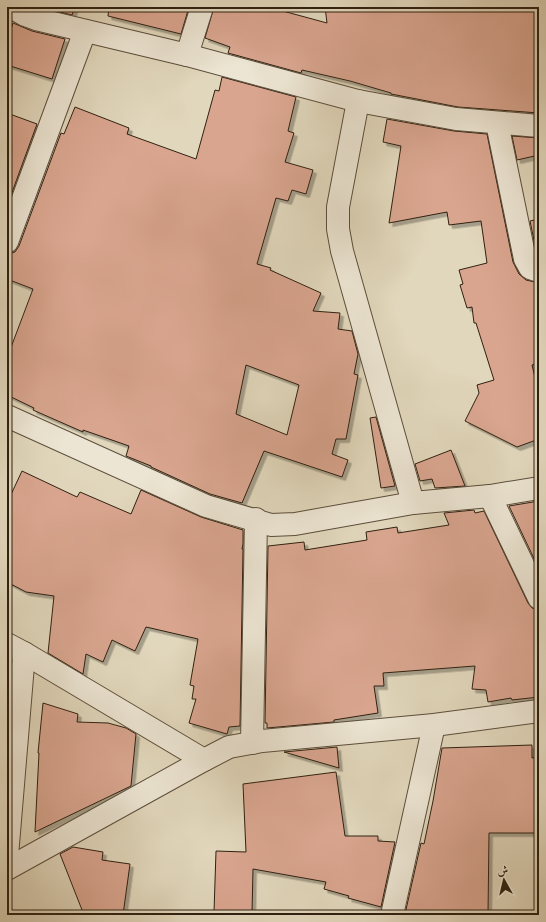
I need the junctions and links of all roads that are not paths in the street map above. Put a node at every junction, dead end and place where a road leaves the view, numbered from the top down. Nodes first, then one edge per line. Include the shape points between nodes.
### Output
1 (11, 7) edge
2 (202, 7) edge
3 (85, 31) junction
4 (187, 55) junction
5 (358, 101) junction
6 (497, 123) junction
7 (539, 126) edge
8 (7, 242) edge
9 (539, 271) edge
10 (7, 416) edge
11 (539, 488) edge
12 (490, 496) junction
13 (413, 503) junction
14 (256, 520) junction
15 (539, 598) edge
16 (16, 649) edge
17 (539, 711) edge
18 (434, 725) junction
19 (252, 743) junction
20 (204, 760) junction
21 (7, 856) edge
22 (7, 869) edge
23 (392, 915) edge

1 - 3 street via 25,15
2 - 4 street
3 - 4 street
3 - 8 street
4 - 5 street
5 - 6 street via 456,119
5 - 13 street via 338,207 338,229
6 - 7 street
6 - 9 street via 525,259 530,268
10 - 14 street via 206,506
11 - 12 street
12 - 13 street
12 - 15 street
13 - 14 street via 295,524 271,525
14 - 19 street
16 - 20 street
16 - 21 street
17 - 18 street
18 - 19 street
18 - 23 street
19 - 20 street via 230,747
20 - 22 street

